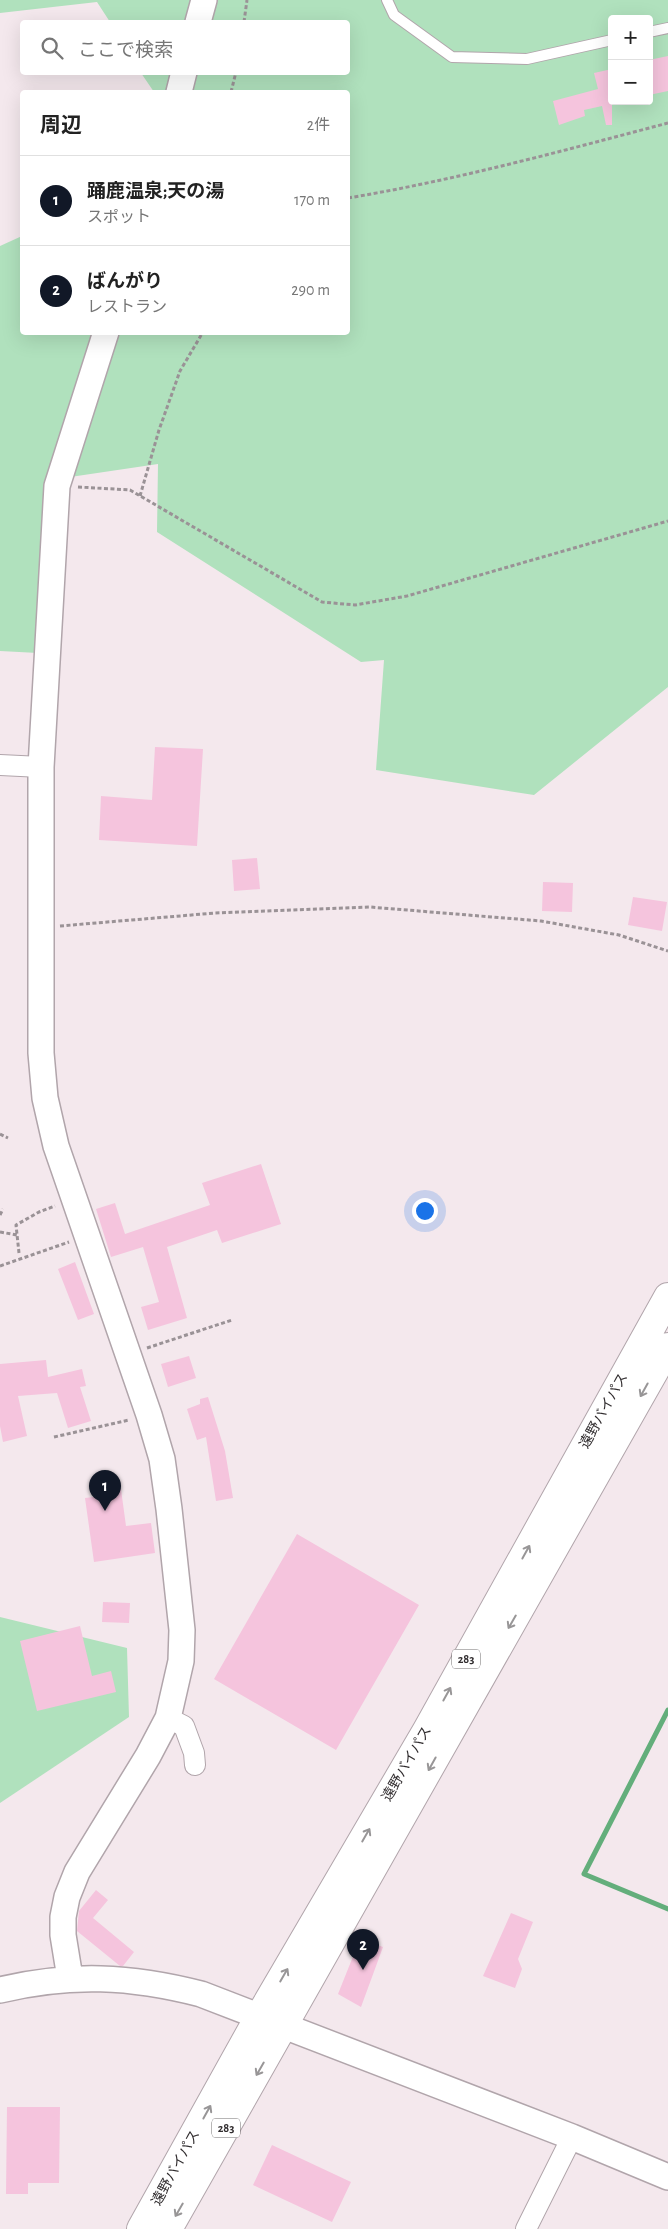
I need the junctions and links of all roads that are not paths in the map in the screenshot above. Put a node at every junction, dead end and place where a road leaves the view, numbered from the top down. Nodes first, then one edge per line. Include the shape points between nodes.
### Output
1 (204, 0) edge
2 (387, 0) edge
3 (199, 20) edge
4 (668, 28) edge
5 (653, 31) edge
6 (608, 41) edge
7 (183, 75) edge
8 (180, 90) edge
9 (105, 335) edge
10 (0, 765) edge
11 (41, 767) junction
12 (668, 1297) edge
13 (668, 1347) edge
14 (607, 1432) junction
15 (168, 1718) junction
16 (195, 1765) dead end
17 (70, 1978) junction
18 (0, 1990) edge
19 (272, 2022) junction
20 (572, 2137) junction
21 (668, 2177) edge
22 (141, 2229) edge
23 (168, 2229) edge
24 (526, 2229) edge

1 - 3 street
2 - 6 lane via 394,15 452,57 527,59
4 - 5 lane
7 - 8 street
9 - 11 street via 57,486
10 - 11 street
11 - 15 street via 39,927 45,1098 56,1146 162,1459 182,1630 181,1661
12 - 14 highway, 遠野バイパス / 283
13 -> 14 highway, 遠野バイパス / 283
14 - 19 highway, 遠野バイパス / 283 via 426,1730
15 - 16 street via 184,1726
15 - 17 street via 77,1872 67,1896 63,1935
17 - 18 street
17 - 19 street via 160,1983 201,1994
19 - 20 street
22 -> 19 highway, 遠野バイパス / 283
19 -> 23 highway, 遠野バイパス / 283
20 - 21 street
20 - 24 street

